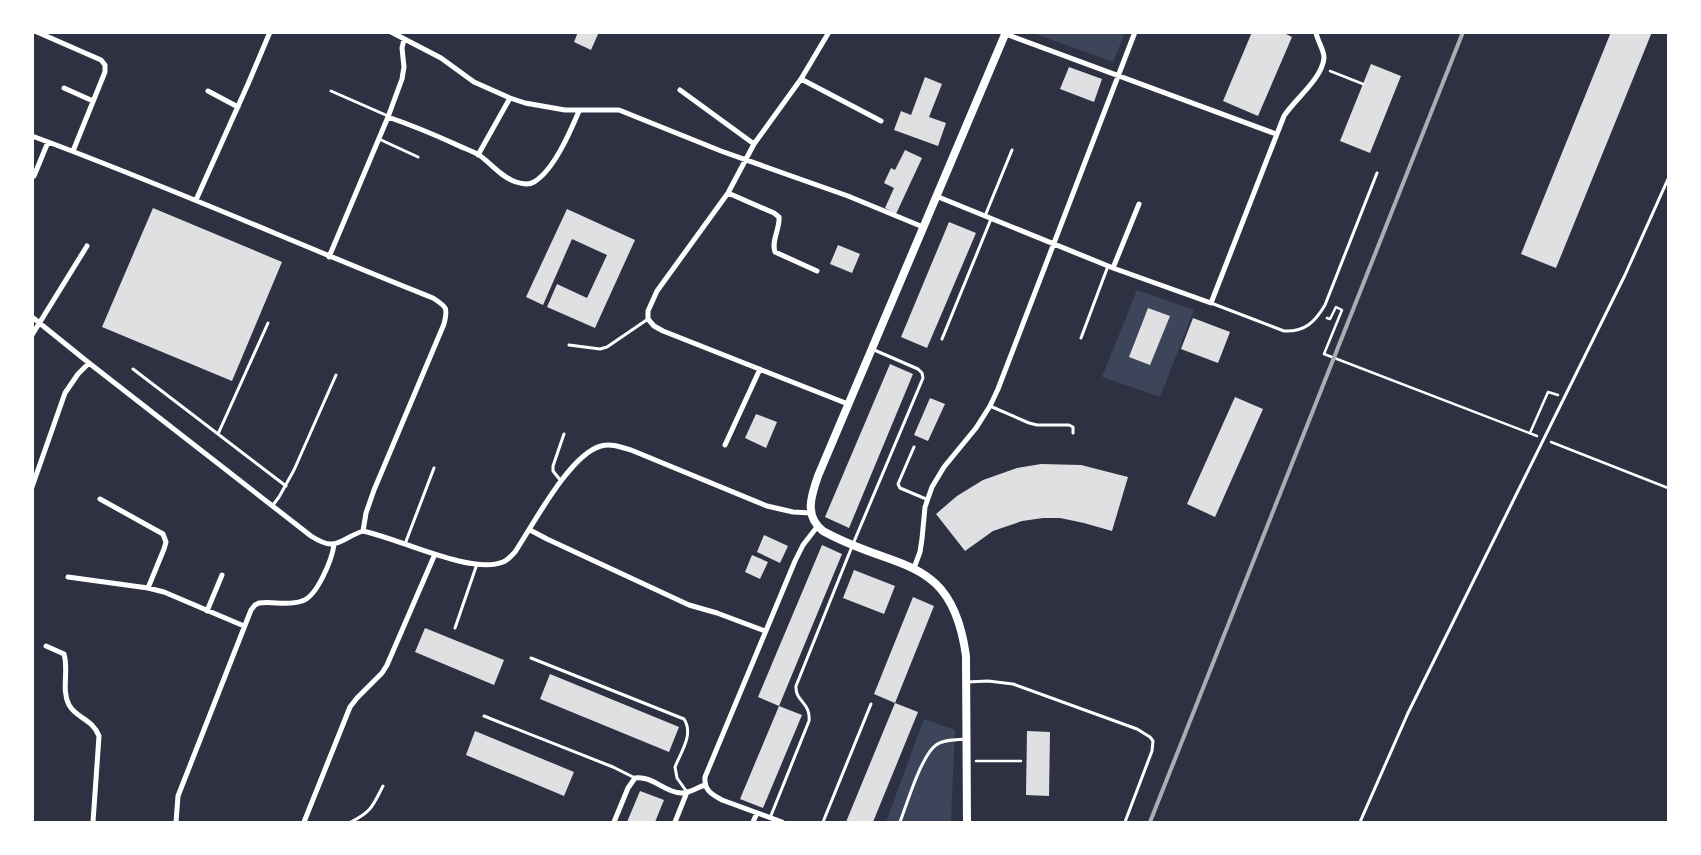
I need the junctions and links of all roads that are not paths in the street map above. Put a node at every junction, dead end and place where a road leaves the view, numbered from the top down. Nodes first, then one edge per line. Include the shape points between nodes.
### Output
1 (37, 32) edge
2 (270, 32) edge
3 (391, 32) edge
4 (829, 32) edge
5 (1135, 32) edge
6 (1316, 32) edge
7 (1004, 33) edge
8 (404, 39) junction
9 (1118, 75) junction
10 (801, 79) junction
11 (64, 88) dead end
12 (680, 90) dead end
13 (208, 91) dead end
14 (331, 91) dead end
15 (510, 98) junction
16 (94, 101) junction
17 (238, 107) junction
18 (579, 112) junction
19 (388, 116) junction
20 (882, 121) dead end
21 (1276, 134) junction
22 (32, 136) edge
23 (379, 139) junction
24 (48, 142) junction
25 (754, 144) junction
26 (1012, 150) dead end
27 (73, 151) junction
28 (478, 155) junction
29 (418, 157) dead end
30 (746, 159) junction
31 (1377, 173) dead end
32 (34, 176) dead end
33 (1668, 179) edge
34 (728, 193) junction
35 (936, 196) junction
36 (196, 200) junction
37 (1139, 204) dead end
38 (985, 216) junction
39 (991, 219) junction
40 (923, 227) junction
41 (1054, 244) junction
42 (87, 246) dead end
43 (329, 257) junction
44 (1111, 267) junction
45 (817, 271) dead end
46 (1211, 303) junction
47 (32, 317) edge
48 (648, 319) junction
49 (40, 323) junction
50 (268, 323) dead end
51 (32, 335) edge
52 (1081, 338) dead end
53 (942, 339) dead end
54 (569, 345) dead end
55 (871, 349) junction
56 (89, 363) junction
57 (133, 369) dead end
58 (760, 369) junction
59 (336, 375) dead end
60 (848, 404) junction
61 (990, 406) junction
62 (1073, 433) dead end
63 (218, 434) junction
64 (564, 434) dead end
65 (725, 445) dead end
66 (914, 447) dead end
67 (434, 468) dead end
68 (562, 482) junction
69 (286, 486) junction
70 (32, 487) edge
71 (100, 499) dead end
72 (926, 499) junction
73 (273, 505) junction
74 (811, 512) junction
75 (817, 527) junction
76 (530, 530) junction
77 (363, 531) junction
78 (405, 544) junction
79 (853, 544) junction
80 (334, 545) junction
81 (435, 554) junction
82 (477, 564) junction
83 (914, 568) junction
84 (222, 575) dead end
85 (68, 577) dead end
86 (148, 588) junction
87 (207, 611) junction
88 (244, 626) junction
89 (455, 628) dead end
90 (765, 631) junction
91 (46, 646) dead end
92 (530, 658) dead end
93 (967, 682) junction
94 (871, 704) dead end
95 (484, 716) dead end
96 (967, 739) junction
97 (635, 778) junction
98 (705, 784) junction
99 (383, 786) dead end
100 (687, 792) junction
101 (757, 814) junction
102 (770, 818) junction
103 (93, 822) edge
104 (176, 822) edge
105 (304, 822) edge
106 (351, 822) edge
107 (614, 822) edge
108 (675, 822) edge
109 (753, 822) edge
110 (782, 822) edge
111 (823, 822) edge
112 (900, 822) edge
113 (967, 822) edge
114 (1125, 822) edge
115 (1360, 822) edge

1 - 16 street via 101,60 105,72
2 - 17 street
3 - 8 street
4 - 10 street
5 - 9 street
6 - 21 street via 1323,49 1322,68 1290,106
7 - 9 street
7 - 35 main road
8 - 15 street via 441,58 474,82
8 - 19 street via 402,79
9 - 21 street
9 - 41 street
10 - 20 street
10 - 25 street
11 - 16 street
12 - 25 street
13 - 17 street
14 - 19 lane
15 - 18 street
15 - 28 street
16 - 27 street
17 - 36 street
18 - 28 street via 556,156 535,182 528,184 512,180
18 - 30 street via 618,110
19 - 23 street
19 - 28 street
21 - 46 street
22 - 24 street
23 - 29 lane
23 - 43 street
24 - 27 street
24 - 32 street
25 - 30 street
26 - 38 lane
27 - 36 street
30 - 34 street
30 - 40 street
31 - 46 lane via 1325,305 1313,322 1299,330 1284,331
33 - 115 lane via 1620,284 1408,713
34 - 45 street via 779,217 773,247 775,252
34 - 48 street via 657,291
35 - 38 street
35 - 40 main road
36 - 43 street
37 - 44 street
38 - 39 street
39 - 41 street
39 - 53 lane
40 - 55 main road
41 - 44 street
41 - 61 street
42 - 49 street
43 - 77 street via 433,298 447,312 369,502
44 - 46 street
44 - 52 lane
47 - 49 street
48 - 54 lane via 607,347
48 - 58 street via 663,331
49 - 51 street
49 - 56 street
50 - 63 lane
55 - 60 main road
55 - 79 lane via 918,369 923,378
56 - 70 street via 65,393
56 - 73 street
57 - 63 lane
58 - 60 street
58 - 65 street
59 - 69 lane
60 - 74 main road via 818,476 810,503
61 - 62 lane via 1036,425 1069,425 1073,427
61 - 72 street via 938,475
63 - 69 lane
64 - 68 lane via 553,466
66 - 72 lane via 898,484 900,488
67 - 78 lane
68 - 74 street via 589,452 612,444 767,506
68 - 76 street
69 - 73 lane
71 - 86 street via 163,534 164,549
72 - 83 street via 920,552
73 - 80 street via 319,541
74 - 75 main road
75 - 79 main road
75 - 90 street via 803,545
76 - 82 street via 508,560
76 - 90 street via 689,605
77 - 78 street
77 - 80 street
78 - 81 street
79 - 83 main road
79 - 102 lane via 796,686 798,697 809,709 809,721
80 - 88 street via 328,565 311,596 294,603 259,603
81 - 82 street
81 - 105 street via 387,665 357,698 344,720
82 - 89 lane
83 - 93 main road via 936,584 953,607 964,640
84 - 87 street
85 - 86 street
86 - 87 street
87 - 88 street
88 - 104 street via 178,796
90 - 98 street via 705,777
91 - 103 street via 64,654 68,703 72,710 95,726 99,736
92 - 100 lane via 684,719 689,733 675,773
93 - 96 main road
93 - 114 lane via 1013,684 1138,729 1150,737 1152,751
94 - 111 lane
95 - 97 lane
96 - 112 lane via 934,746 922,766
96 - 113 main road
97 - 100 street via 645,778 674,792
97 - 107 street
98 - 100 street
98 - 101 street via 708,791 722,800
99 - 106 lane via 371,810
100 - 108 street
101 - 102 street
101 - 109 street
102 - 110 street

